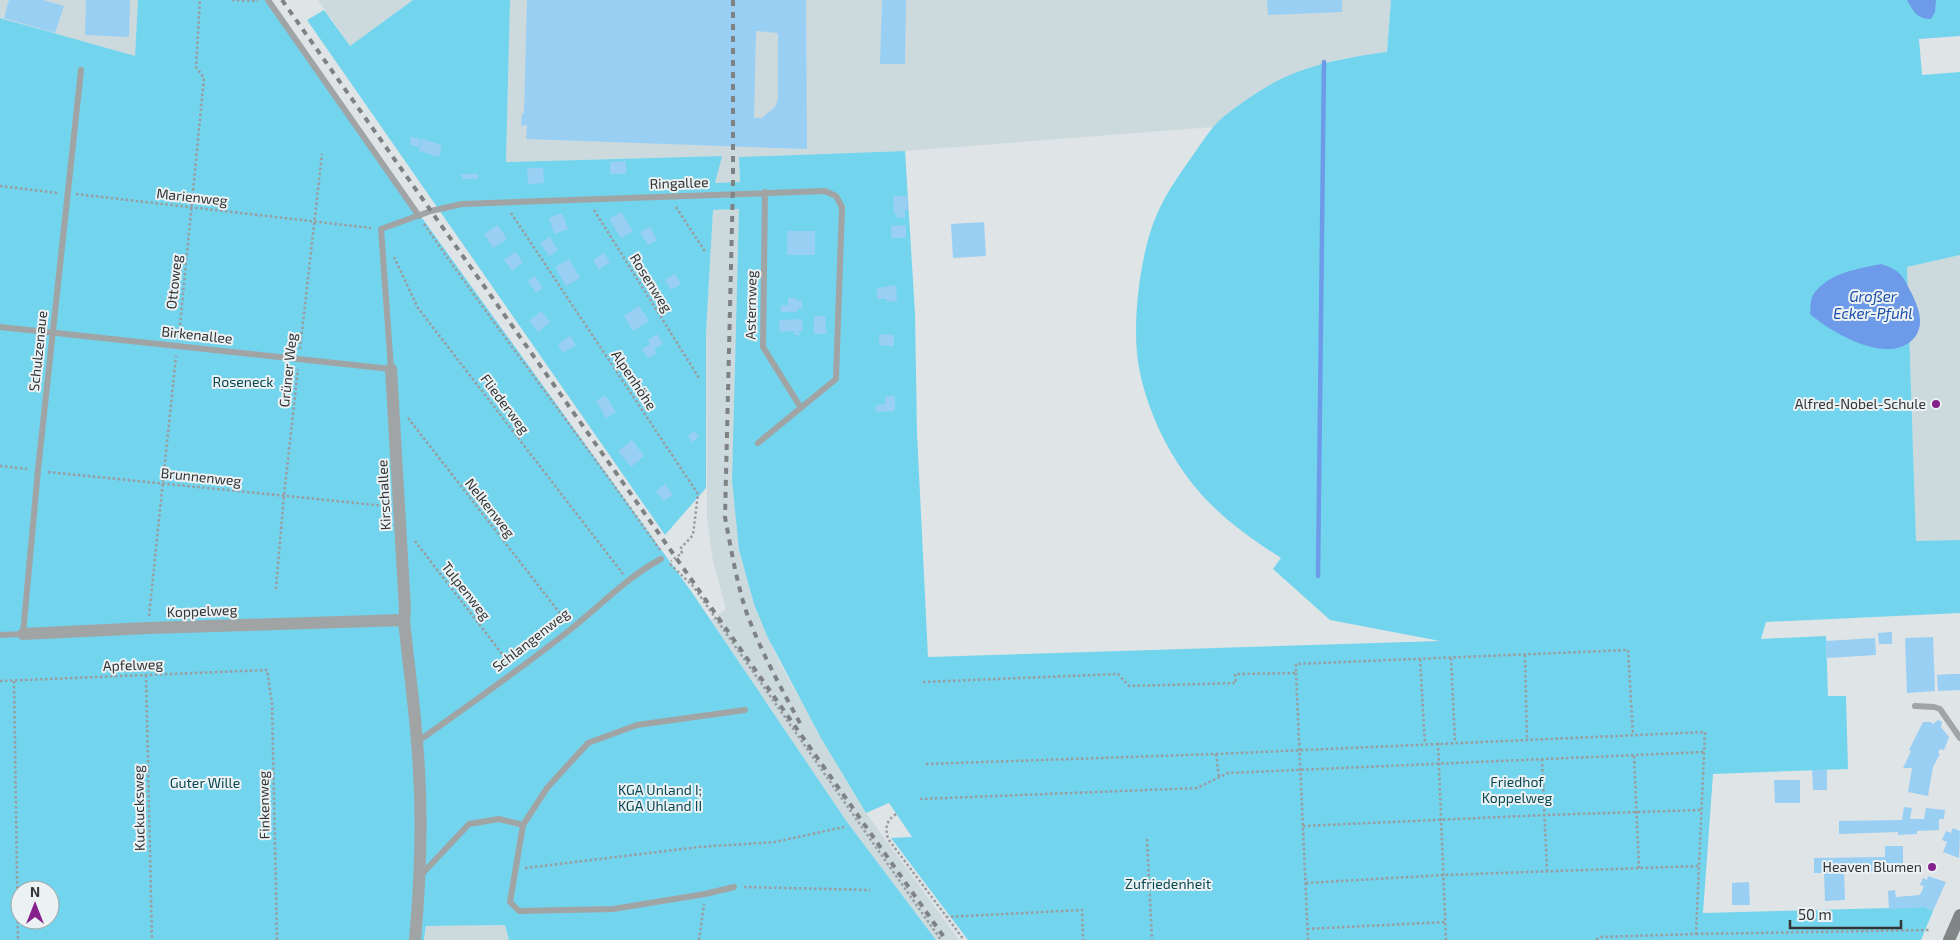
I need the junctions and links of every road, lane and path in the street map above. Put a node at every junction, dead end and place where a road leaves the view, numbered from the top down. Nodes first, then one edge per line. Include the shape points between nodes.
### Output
1 (200, 0) edge
2 (232, 0) edge
3 (261, 0) edge
4 (268, 0) edge
5 (82, 70) dead end
6 (322, 154) dead end
7 (0, 186) edge
8 (765, 192) junction
9 (68, 194) junction
10 (670, 197) junction
11 (587, 198) junction
12 (503, 201) junction
13 (192, 208) junction
14 (419, 216) junction
15 (315, 220) junction
16 (381, 229) junction
17 (706, 253) dead end
18 (394, 255) dead end
19 (0, 326) edge
20 (52, 332) junction
21 (178, 346) junction
22 (299, 359) junction
23 (391, 369) junction
24 (699, 378) dead end
25 (393, 399) junction
26 (801, 408) junction
27 (758, 443) dead end
28 (0, 466) edge
29 (38, 470) junction
30 (162, 483) junction
31 (284, 495) junction
32 (399, 508) junction
33 (400, 522) junction
34 (663, 559) junction
35 (669, 562) junction
36 (628, 581) junction
37 (276, 589) dead end
38 (404, 620) junction
39 (148, 628) junction
40 (572, 628) junction
41 (22, 634) junction
42 (0, 635) edge
43 (1525, 655) junction
44 (1452, 658) junction
45 (1420, 659) junction
46 (267, 670) joint
47 (516, 672) junction
48 (1296, 673) junction
49 (146, 675) junction
50 (14, 680) junction
51 (0, 681) edge
52 (923, 682) dead end
53 (1915, 706) dead end
54 (745, 710) dead end
55 (1633, 735) junction
56 (1960, 738) edge
57 (1527, 739) junction
58 (417, 742) junction
59 (1455, 742) junction
60 (1438, 743) junction
61 (1425, 744) junction
62 (1299, 750) junction
63 (1704, 752) junction
64 (1216, 754) junction
65 (1634, 756) junction
66 (1542, 759) junction
67 (1439, 763) junction
68 (926, 764) dead end
69 (1300, 770) junction
70 (1219, 777) junction
71 (920, 799) dead end
72 (1701, 810) junction
73 (1636, 813) junction
74 (896, 814) dead end
75 (1544, 814) junction
76 (1441, 820) junction
77 (523, 825) junction
78 (1303, 826) junction
79 (844, 827) dead end
80 (1147, 839) dead end
81 (1698, 866) junction
82 (1639, 868) junction
83 (516, 869) junction
84 (1547, 871) junction
85 (421, 875) junction
86 (1444, 875) junction
87 (1306, 883) junction
88 (734, 887) joint
89 (870, 890) dead end
90 (705, 894) junction
91 (1960, 915) edge
92 (946, 917) junction
93 (1446, 922) junction
94 (1307, 929) junction
95 (1930, 930) dead end
96 (1696, 934) junction
97 (18, 940) edge
98 (152, 940) edge
99 (277, 940) edge
100 (415, 940) edge
101 (698, 940) edge
102 (941, 940) edge
103 (964, 940) edge
104 (1083, 940) edge
105 (1152, 940) edge
106 (1308, 940) edge
107 (1446, 940) edge
108 (1596, 940) edge
109 (1949, 940) edge

1 - 13 path, Ottoweg via 196,67 204,78
2 - 3 path
4 - 14 lane
5 - 9 lane, Schulzenaue
6 - 15 path, Grüner Weg
7 - 9 path, Marienweg
8 - 10 lane, Ringallee
8 - 26 lane, Asternweg via 764,347
8 - 26 lane, Ringallee via 825,191 836,196 842,207 836,379
9 - 13 path, Marienweg
9 - 20 lane, Schulzenaue
10 - 11 lane, Ringallee
10 - 17 path
11 - 12 lane, Ringallee
11 - 24 path, Rosenweg
12 - 14 lane, Ringallee via 462,204
12 - 35 path, Alpenhöhe via 698,494 693,535 680,549 682,553
13 - 15 path, Marienweg
13 - 21 path, Ottoweg
14 - 16 lane, Ringallee
14 - 34 path via 597,460
15 - 16 path, Marienweg
15 - 22 path, Grüner Weg
16 - 23 lane
18 - 36 path, Fliederweg via 418,308
19 - 20 lane, Birkenallee
20 - 21 lane, Birkenallee
20 - 29 lane, Schulzenaue
21 - 22 lane, Birkenallee
21 - 30 path, Ottoweg
22 - 23 lane, Birkenallee
22 - 31 path, Grüner Weg
23 - 25 street, Kirschallee
25 - 32 street, Kirschallee
25 - 40 path, Nelkenweg
26 - 27 lane, Ringallee
28 - 29 path, Brunnenweg
29 - 30 path, Brunnenweg
29 - 41 lane, Schulzenaue
30 - 31 path, Brunnenweg
30 - 39 path, Ottoweg
31 - 32 path, Brunnenweg
31 - 37 path, Grüner Weg
32 - 33 street, Kirschallee
33 - 38 street, Kirschallee
33 - 47 path, Tulpenweg
34 - 35 path
34 - 36 lane, Schlangenweg
35 - 102 path via 693,586
36 - 40 lane, Schlangenweg
38 - 39 street, Koppelweg
38 - 58 street
39 - 41 street, Koppelweg
40 - 47 lane, Schlangenweg
41 - 42 lane, Koppelweg
43 - 44 path
43 - 55 path via 1628,650
43 - 57 path
44 - 45 path
44 - 59 path
45 - 48 path via 1296,664
45 - 61 path
46 - 49 path, Apfelweg
46 - 99 path, Finkenweg via 272,704
47 - 58 lane, Schlangenweg
48 - 52 path via 1235,674 1236,682 1129,686 1118,674
48 - 62 path
49 - 50 path, Apfelweg
49 - 98 path, Kuckucksweg
50 - 51 path, Apfelweg
50 - 97 path
53 - 56 lane via 1940,709
54 - 77 lane via 637,725 588,744 547,788
55 - 57 path
55 - 63 path via 1704,732
57 - 59 path
58 - 85 street
59 - 60 path
60 - 61 path
60 - 67 path
61 - 62 path
62 - 64 path
62 - 69 path
63 - 65 path
63 - 72 path
64 - 68 path
64 - 70 path
65 - 66 path
65 - 73 path
66 - 67 path
66 - 75 path
67 - 69 path
67 - 76 path
69 - 70 path via 1228,773
69 - 78 path
70 - 71 path via 1197,788
72 - 73 path
72 - 81 path
73 - 75 path
73 - 82 path
74 - 92 path via 886,824 888,839
75 - 76 path
75 - 84 path
76 - 78 path
76 - 86 path
77 - 83 lane
77 - 85 lane via 499,819 469,824
78 - 87 path
79 - 83 path via 775,842 699,847
80 - 105 path
81 - 82 path
81 - 96 path
82 - 84 path
83 - 90 lane via 510,902 519,911 613,909
84 - 86 path
85 - 100 street
86 - 87 path
86 - 93 path
87 - 94 path
88 - 89 path
88 - 90 lane
90 - 101 path
91 - 109 main road
92 - 103 path
92 - 104 path via 1082,910
93 - 94 path
93 - 107 path
94 - 106 path
95 - 96 path
96 - 108 path via 1600,937

